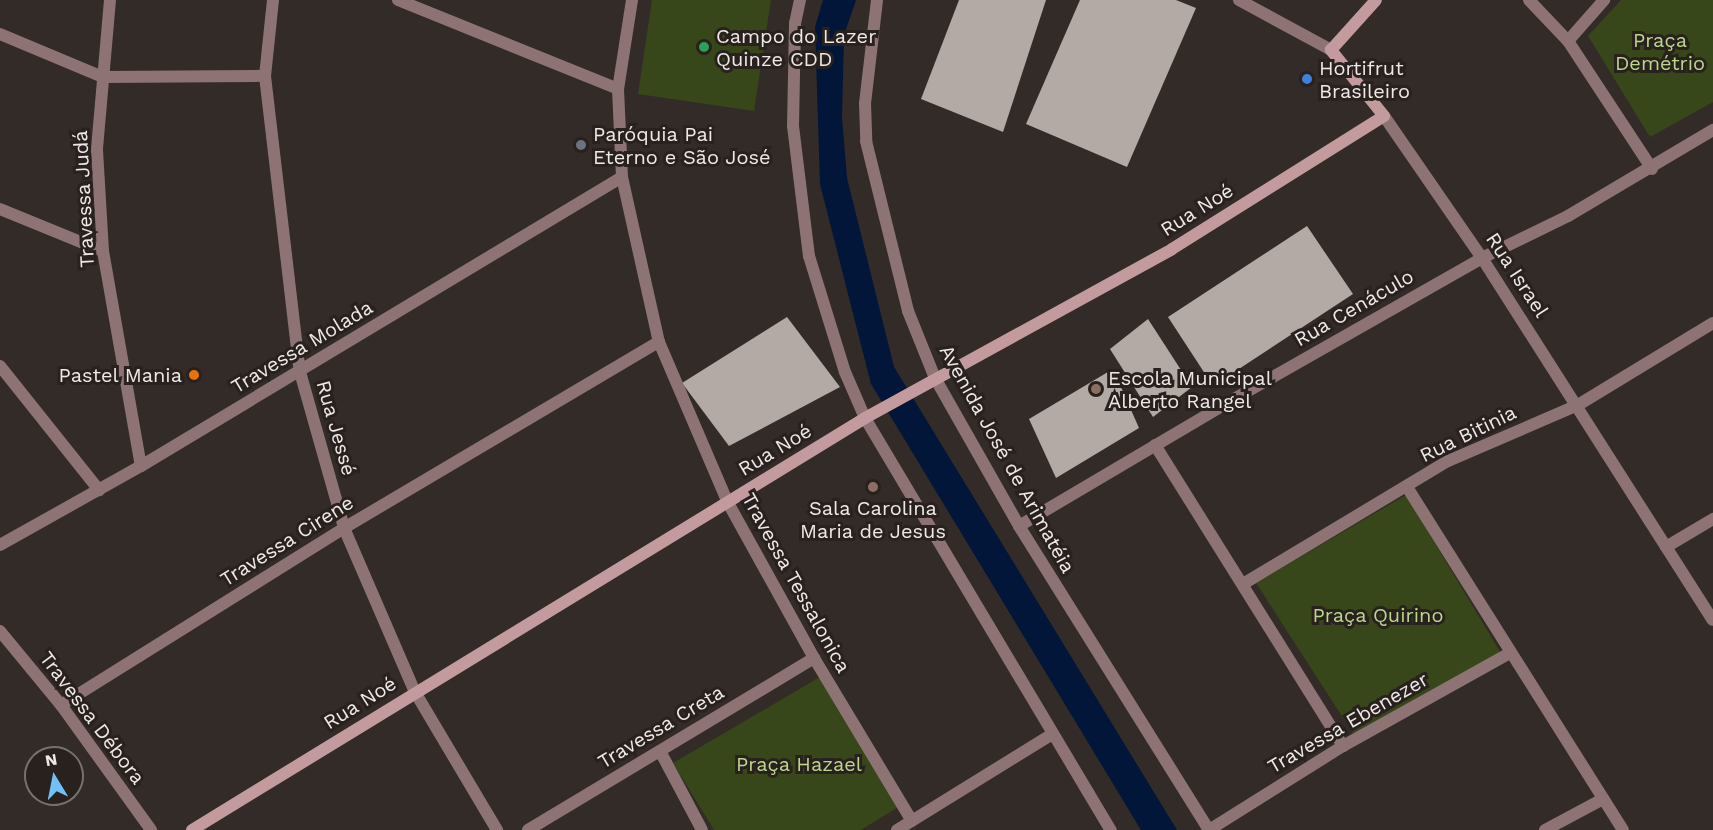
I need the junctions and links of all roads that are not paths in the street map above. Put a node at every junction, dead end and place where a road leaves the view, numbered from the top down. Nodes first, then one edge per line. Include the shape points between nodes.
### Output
1 (110, 0) edge
2 (273, 0) edge
3 (398, 0) edge
4 (632, 0) edge
5 (800, 0) edge
6 (877, 0) edge
7 (1239, 0) edge
8 (1377, 0) edge
9 (1530, 0) edge
10 (1604, 0) edge
11 (0, 34) edge
12 (1568, 41) junction
13 (1331, 50) junction
14 (265, 76) junction
15 (103, 77) junction
16 (618, 89) junction
17 (1384, 116) junction
18 (1713, 130) edge
19 (1652, 169) junction
20 (622, 177) junction
21 (0, 209) edge
22 (103, 251) junction
23 (1482, 258) junction
24 (1713, 323) edge
25 (659, 342) junction
26 (0, 366) edge
27 (300, 372) junction
28 (931, 381) junction
29 (1578, 405) junction
30 (869, 416) junction
31 (1155, 445) junction
32 (141, 466) junction
33 (1407, 487) junction
34 (99, 490) junction
35 (727, 501) junction
36 (1713, 519) edge
37 (1018, 526) junction
38 (344, 528) junction
39 (0, 545) edge
40 (1666, 547) junction
41 (1243, 584) junction
42 (1713, 620) edge
43 (0, 631) edge
44 (1510, 653) junction
45 (814, 658) junction
46 (415, 692) junction
47 (61, 705) junction
48 (1051, 735) junction
49 (1343, 746) junction
50 (660, 751) junction
51 (1603, 799) junction
52 (912, 821) junction
53 (151, 830) edge
54 (192, 830) edge
55 (497, 830) edge
56 (528, 830) edge
57 (702, 830) edge
58 (897, 830) edge
59 (1111, 830) edge
60 (1209, 830) edge
61 (1545, 830) edge
62 (1623, 830) edge

1 - 15 street, Travessa Judá
2 - 14 street, Rua Jessé
3 - 16 street
4 - 16 street, Travessa Tessalonica
5 - 30 street via 795,23 793,126 809,256 845,372
6 - 28 street, Avenida José de Arimatéia via 865,103 866,141 898,279
7 - 13 street, Rua Israel
8 - 13 street
9 - 12 street
10 - 12 street
11 - 15 street
12 - 19 street
13 - 17 street, Rua Israel
14 - 15 street
14 - 27 street, Rua Jessé
15 - 22 street, Travessa Judá via 97,150
16 - 20 street, Travessa Tessalonica
17 - 23 street, Rua Israel
17 - 28 street, Rua Noé via 1172,249
18 - 19 street, Rua Cenáculo
19 - 23 street, Rua Cenáculo
20 - 25 street, Travessa Tessalonica
20 - 27 street, Travessa Molada
21 - 22 street
22 - 32 street, Travessa Judá
23 - 29 street, Rua Israel
23 - 31 street, Rua Cenáculo
24 - 29 street, Rua Bitinia
25 - 35 street, Travessa Tessalonica
25 - 38 street, Travessa Cirene
26 - 34 street
27 - 32 street, Travessa Molada
27 - 38 street, Rua Jessé
28 - 30 street, Rua Noé
28 - 37 street, Avenida José de Arimatéia
29 - 33 street, Rua Bitinia via 1448,461
29 - 40 street, Rua Israel
30 - 35 street, Rua Noé
30 - 48 street
31 - 37 street, Rua Cenáculo
31 - 41 street
32 - 34 street, Travessa Molada
33 - 41 street, Rua Bitinia
33 - 44 street
34 - 39 street, Travessa Molada
35 - 45 street, Travessa Tessalonica
35 - 46 street, Rua Noé
36 - 40 street
37 - 60 street, Avenida José de Arimatéia
38 - 46 street, Rua Jessé
38 - 47 street, Travessa Cirene
40 - 42 street, Rua Israel
41 - 49 street
43 - 47 street, Travessa Débora
44 - 49 street, Travessa Ebenezer
44 - 51 street
45 - 50 street, Travessa Creta
45 - 52 street, Travessa Tessalonica
46 - 54 street, Rua Noé
46 - 55 street, Rua Jessé
47 - 53 street, Travessa Débora
48 - 52 street
48 - 59 street
49 - 60 street, Travessa Ebenezer
50 - 56 street, Travessa Creta
50 - 57 street
51 - 61 street
51 - 62 street
52 - 58 street

